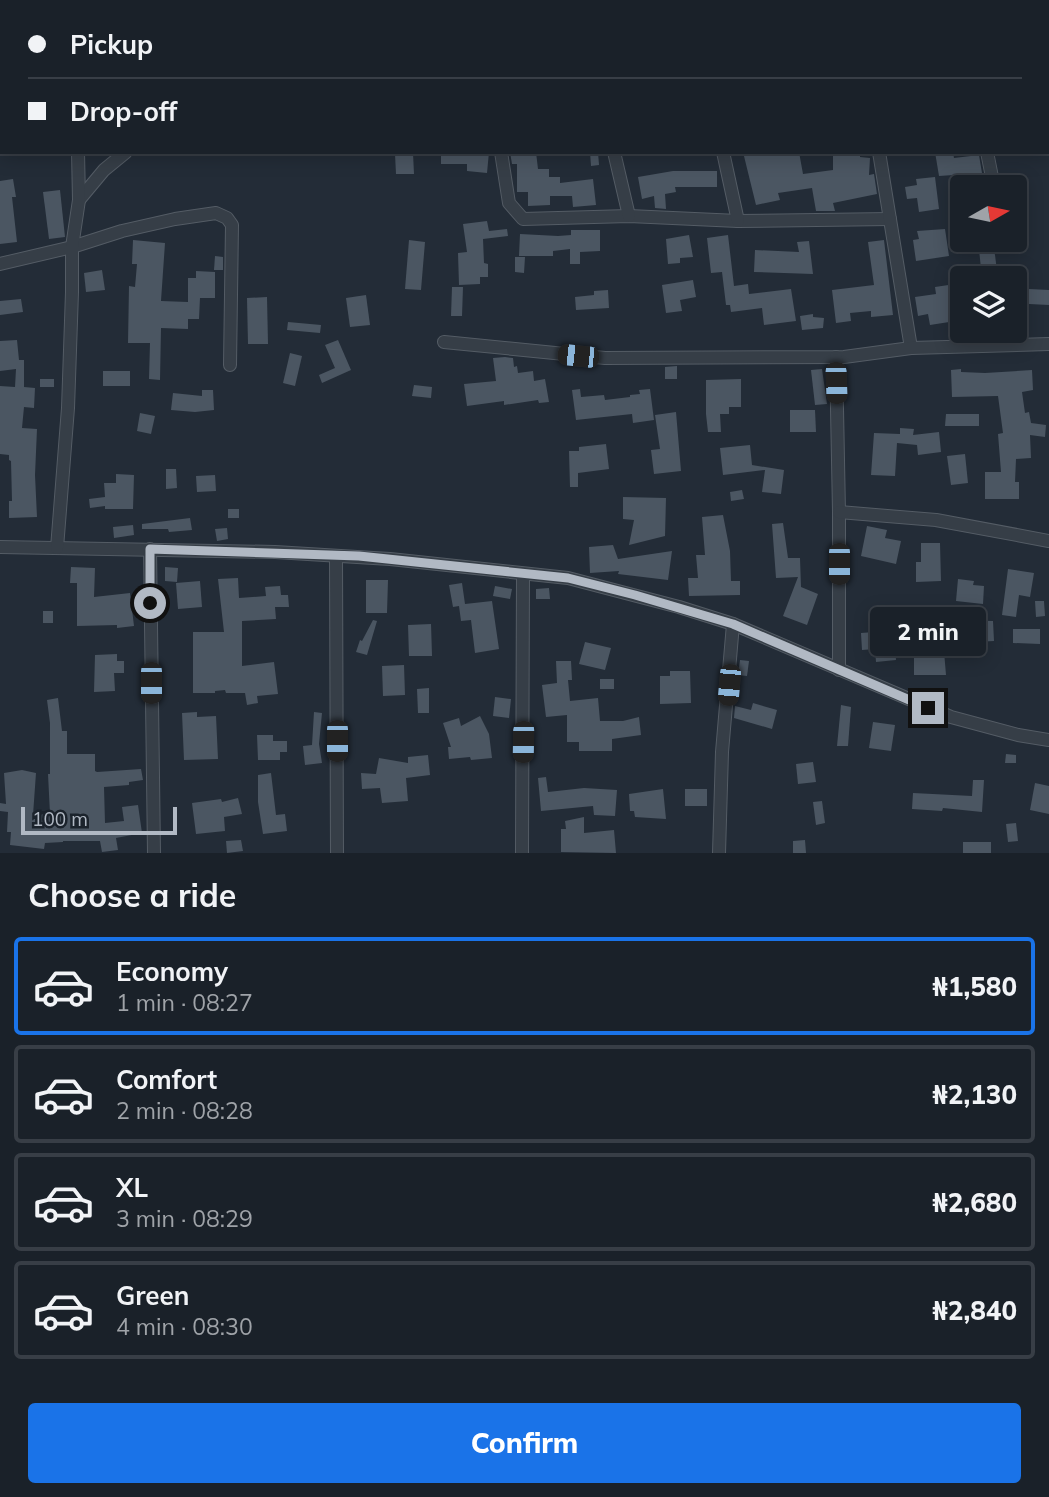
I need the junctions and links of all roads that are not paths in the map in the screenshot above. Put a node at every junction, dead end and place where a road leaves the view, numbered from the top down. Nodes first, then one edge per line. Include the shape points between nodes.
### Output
1 (78, 154) edge
2 (124, 154) edge
3 (501, 154) edge
4 (614, 154) edge
5 (723, 154) edge
6 (879, 154) edge
7 (987, 154) edge
8 (992, 175) edge
9 (79, 200) junction
10 (629, 216) junction
11 (890, 219) junction
12 (738, 220) junction
13 (72, 247) junction
14 (0, 264) edge
15 (444, 342) dead end
16 (1049, 344) edge
17 (911, 348) junction
18 (836, 357) junction
19 (230, 365) dead end
20 (839, 512) junction
21 (1049, 541) edge
22 (0, 547) edge
23 (57, 548) junction
24 (150, 549) junction
25 (336, 556) junction
26 (523, 574) junction
27 (733, 624) junction
28 (839, 670) junction
29 (1049, 740) edge
30 (154, 853) edge
31 (337, 853) edge
32 (522, 853) edge
33 (719, 853) edge

1 - 9 street
2 - 9 street
3 - 10 street via 509,203 523,219
4 - 10 street
5 - 12 street
6 - 11 street
7 - 8 street
9 - 13 street
10 - 12 street
11 - 12 street
11 - 17 street
13 - 14 street
13 - 19 street via 175,219 216,213 226,218 232,225
13 - 23 street via 68,408
15 - 18 street via 604,358
16 - 17 street
17 - 18 street
18 - 20 street
20 - 21 street via 936,520
20 - 28 street
22 - 23 street
23 - 24 street
24 - 25 street
24 - 30 street
25 - 26 street
25 - 31 street
26 - 27 street via 568,578
26 - 32 street
27 - 28 street
27 - 33 street
28 - 29 street via 951,717

